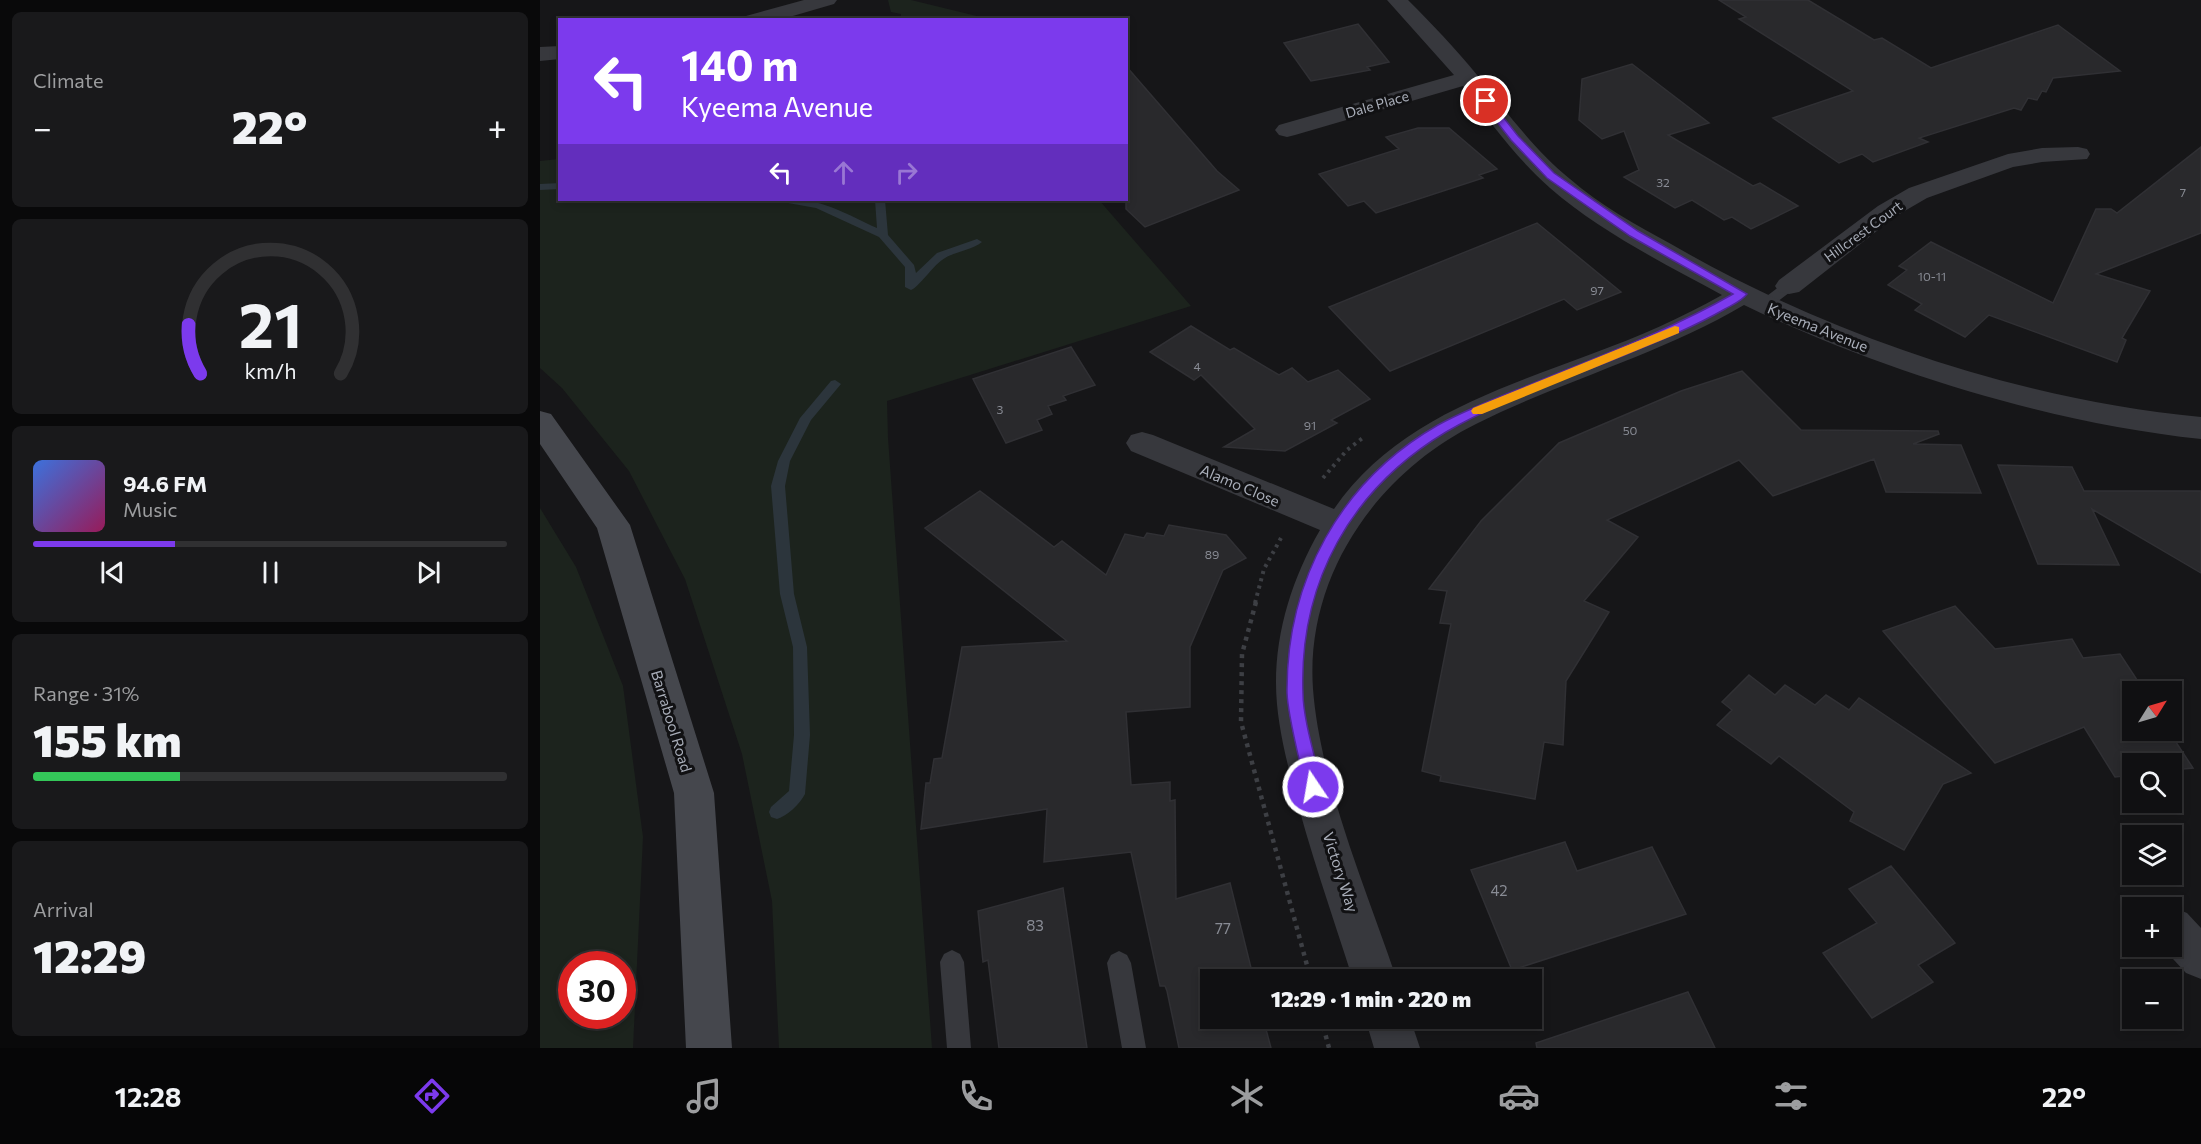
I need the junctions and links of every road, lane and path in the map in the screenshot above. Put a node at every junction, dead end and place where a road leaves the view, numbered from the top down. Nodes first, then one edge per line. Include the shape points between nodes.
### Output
1 (827, 0) edge
2 (1397, 0) edge
3 (760, 18) edge
4 (558, 52) edge
5 (540, 54) edge
6 (1467, 78) junction
7 (1287, 129) dead end
8 (2078, 154) dead end
9 (1789, 286) joint
10 (1753, 300) junction
11 (540, 421) edge
12 (2201, 429) edge
13 (1366, 436) dead end
14 (1142, 443) dead end
15 (1296, 508) junction
16 (1339, 525) junction
17 (2182, 938) edge
18 (2201, 958) edge
19 (952, 962) dead end
20 (1119, 963) dead end
21 (1308, 969) edge
22 (1371, 969) edge
23 (1324, 1029) edge
24 (1391, 1029) edge
25 (709, 1048) edge
26 (959, 1048) edge
27 (1134, 1048) edge
28 (1329, 1048) edge
29 (1397, 1048) edge

1 - 3 street
2 - 6 street, Kyeema Avenue
4 - 5 street
6 - 7 street, Dale Place
6 - 10 street, Kyeema Avenue via 1550,176 1634,234
8 - 9 street, Hillcrest Court via 2008,161 1908,198
9 - 10 lane, Hillcrest Court
10 - 12 street, Kyeema Avenue via 1872,349 1970,381 2067,406
10 - 16 street, Victory Way via 1492,405 1442,429 1379,477
11 - 25 main road, Barrabool Road via 612,525 694,793
13 - 15 path via 1347,450
14 - 15 street, Alamo Close
15 - 16 street, Alamo Close
15 - 21 path via 1264,569 1242,654 1241,722
16 - 22 street, Victory Way via 1304,603 1295,662 1295,695 1313,787
17 - 18 street
19 - 26 lane
20 - 27 lane
23 - 28 path
24 - 29 street

